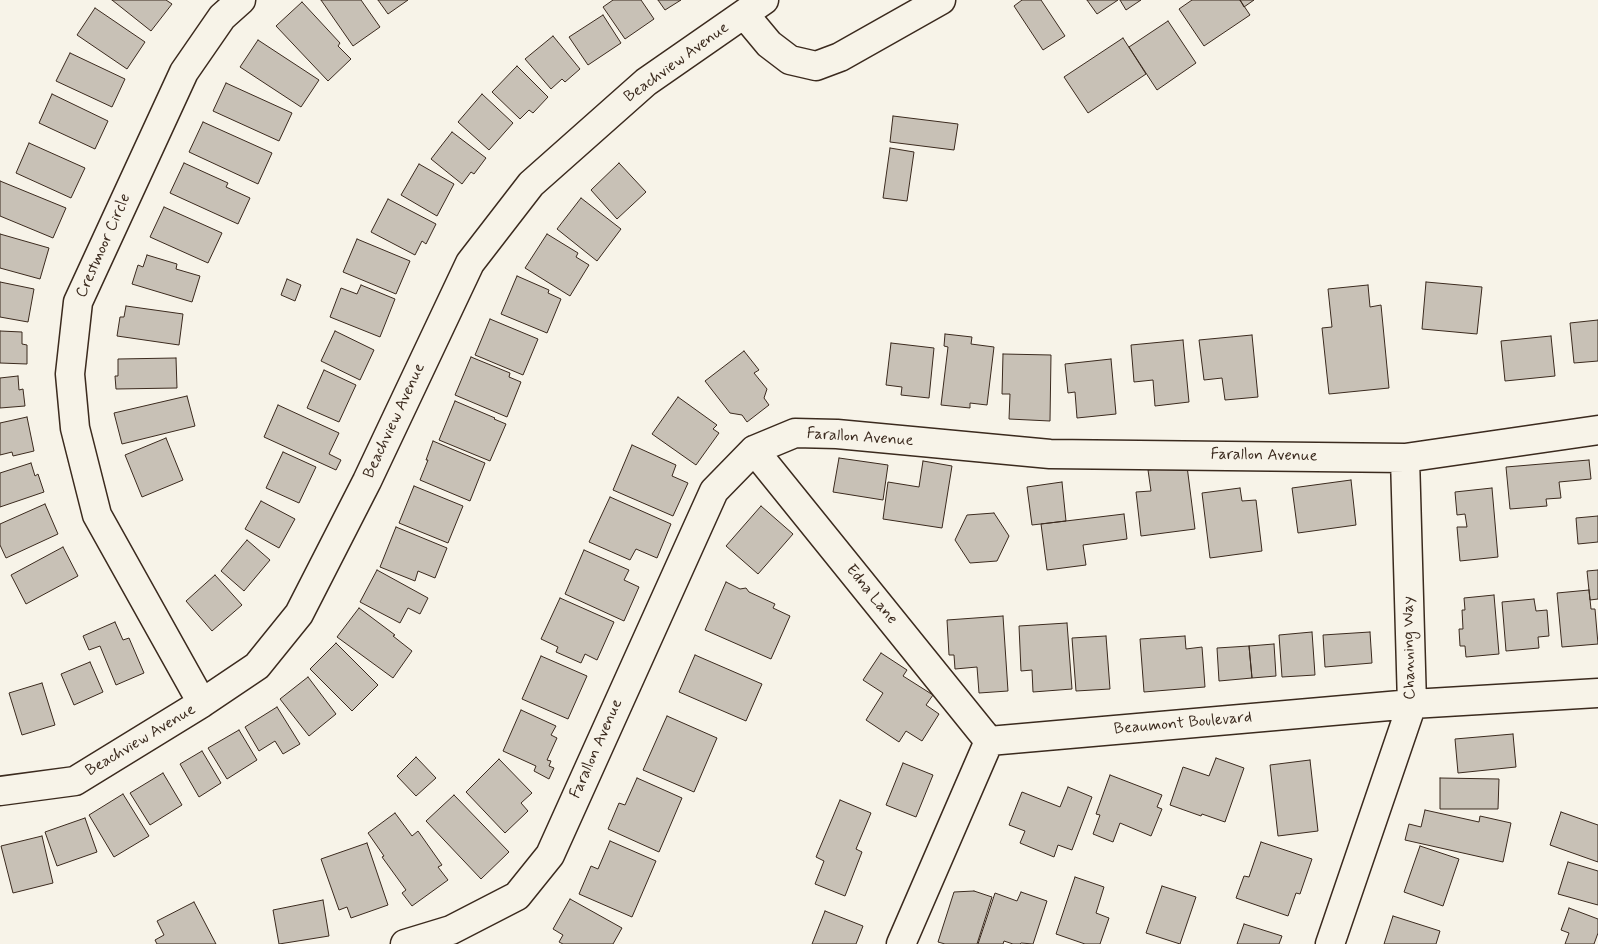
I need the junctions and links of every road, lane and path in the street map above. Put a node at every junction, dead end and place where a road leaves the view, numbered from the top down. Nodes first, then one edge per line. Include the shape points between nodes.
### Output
1 (241, 0) edge
2 (941, 0) edge
3 (754, 7) edge
4 (1598, 430) edge
5 (754, 450) junction
6 (1405, 458) junction
7 (1598, 693) edge
8 (202, 703) junction
9 (1412, 704) junction
10 (988, 741) junction
11 (0, 791) edge
12 (405, 944) edge
13 (901, 944) edge
14 (1330, 944) edge

1 - 8 street, Crestmoor Circle via 222,16 184,72 78,302 70,374 75,428 97,515
2 - 3 street via 840,57 816,66 790,60 768,44
3 - 8 street, Beachview Avenue via 646,82 531,184 470,263 367,481 299,614 257,666
4 - 6 street, Farallon Avenue
5 - 6 street, Farallon Avenue via 795,433 1050,454
5 - 10 street, Edna Lane
5 - 12 street, Farallon Avenue via 714,492 550,855 517,896 451,930
6 - 9 street, Channing Way
7 - 9 street, Beaumont Boulevard
8 - 11 street, Beachview Avenue via 76,781
9 - 10 street, Beaumont Boulevard
9 - 14 street, Channing Way
10 - 13 street

